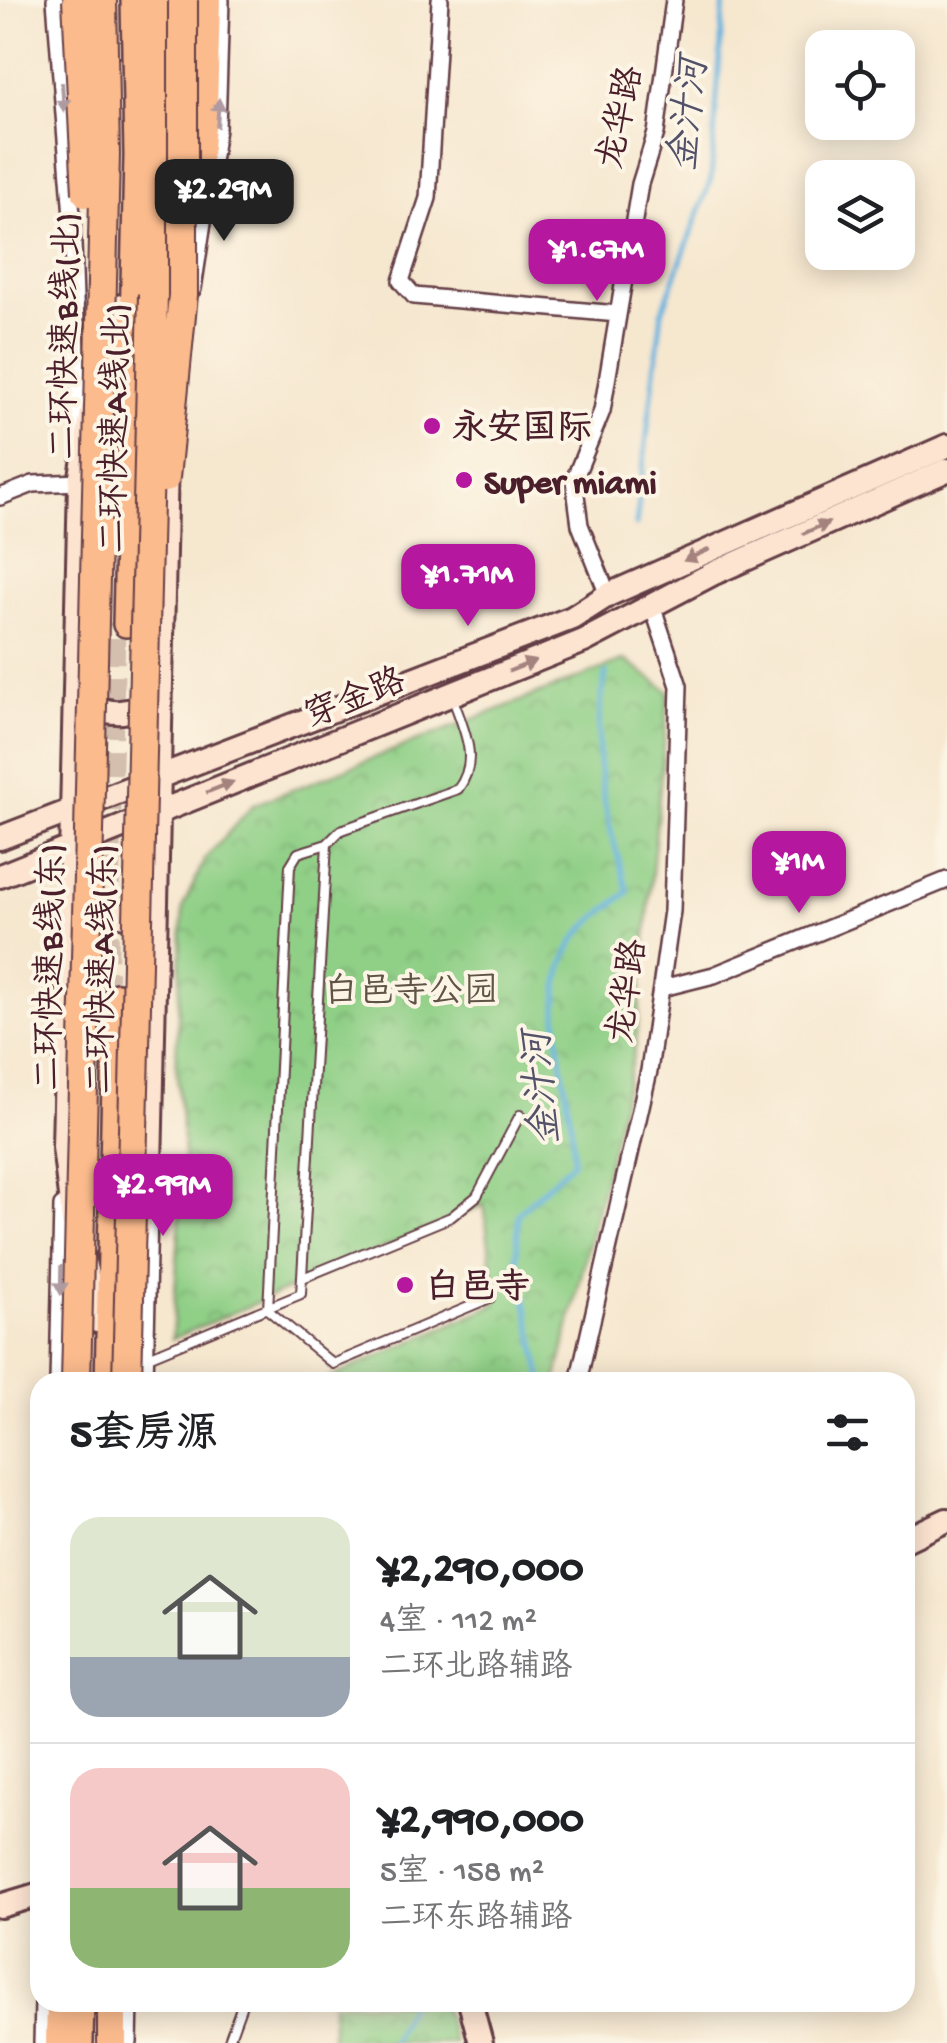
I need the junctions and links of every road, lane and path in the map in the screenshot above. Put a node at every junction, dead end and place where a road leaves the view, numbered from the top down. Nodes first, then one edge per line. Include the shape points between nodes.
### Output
1 (55, 0) edge
2 (78, 0) edge
3 (102, 0) edge
4 (121, 0) edge
5 (134, 0) edge
6 (153, 0) edge
7 (183, 0) edge
8 (206, 0) edge
9 (220, 0) edge
10 (440, 0) edge
11 (674, 0) edge
12 (183, 295) junction
13 (127, 307) junction
14 (618, 314) junction
15 (947, 446) edge
16 (947, 470) edge
17 (89, 476) junction
18 (167, 486) junction
19 (0, 497) edge
20 (608, 595) junction
21 (652, 605) junction
22 (120, 624) tunnel mouth
23 (84, 674) junction
24 (153, 678) junction
25 (451, 695) junction
26 (160, 776) junction
27 (72, 810) junction
28 (159, 812) junction
29 (0, 838) edge
30 (327, 844) junction
31 (71, 847) junction
32 (0, 876) edge
33 (947, 880) edge
34 (68, 952) junction
35 (156, 956) junction
36 (662, 988) junction
37 (111, 996) tunnel mouth
38 (520, 1115) dead end
39 (64, 1147) junction
40 (150, 1151) junction
41 (305, 1277) junction
42 (490, 1298) dead end
43 (268, 1310) junction
44 (103, 1321) junction
45 (146, 1358) junction
46 (58, 1372) edge
47 (76, 1372) edge
48 (96, 1372) edge
49 (107, 1372) edge
50 (127, 1372) edge
51 (145, 1372) edge
52 (580, 1372) edge
53 (947, 1520) edge
54 (915, 1535) edge
55 (30, 1897) edge
56 (0, 1906) edge
57 (44, 2012) edge
58 (61, 2012) edge
59 (80, 2012) edge
60 (94, 2012) edge
61 (112, 2012) edge
62 (130, 2012) edge
63 (239, 2012) edge
64 (473, 2012) edge
65 (42, 2043) edge
66 (60, 2043) edge
67 (80, 2043) edge
68 (92, 2043) edge
69 (112, 2043) edge
70 (130, 2043) edge
71 (228, 2043) edge
72 (481, 2043) edge

1 -> 17 street
2 - 17 highway, bridge
3 - 17 highway, 二环快速B线(北), bridge via 106,141
4 - 13 main road
5 - 13 main road
6 - 24 highway, 二环快速A线(北), bridge
7 - 12 highway, bridge
8 - 12 highway, bridge via 203,108
18 -> 9 street via 178,374 212,173
10 - 14 street via 428,198 404,288 414,296
11 - 14 street, 龙华路 via 656,133 640,184
12 - 24 highway, bridge
13 - 17 street via 88,425
13 - 18 street via 161,425
13 - 22 main road
14 - 20 street, 龙华路 via 602,411 574,480 580,525
15 -> 20 street, 穿金路
21 -> 16 street, 穿金路
17 - 19 street
17 - 23 highway, 二环快速B线(北), bridge
18 - 24 street
20 - 26 street, 穿金路 via 572,618
25 -> 21 street, 穿金路 via 584,641
21 - 36 street, 龙华路 via 679,686 672,911
23 - 24 street via 84,699 114,712 146,704 158,693
23 - 27 street
23 - 47 highway, 二环快速B线(东), bridge
24 - 26 street
24 - 50 highway, 二环快速A线(东), bridge
28 -> 25 street, 穿金路
25 - 30 lane via 470,758 458,789 341,830
26 - 27 street, 穿金路
26 - 28 street
27 - 29 street, 穿金路
27 - 31 street
28 - 31 street, 穿金路
28 - 35 street
30 - 41 lane
30 - 43 lane via 298,853 290,866
31 - 32 street, 穿金路
31 - 34 street
33 - 36 street via 714,975
34 - 35 street via 84,921 117,914 147,930
34 - 39 street
35 - 40 street
36 - 52 street, 龙华路
37 - 44 main road
38 - 41 lane via 476,1196 451,1217
39 - 44 street via 69,1204
39 -> 46 street
40 - 44 street via 143,1212
40 - 45 street
41 - 43 lane via 302,1294
42 - 43 lane via 333,1364
43 - 45 lane
44 - 48 main road
44 - 49 main road
45 - 51 street
53 - 54 street
55 - 56 street
57 - 65 street
58 - 66 highway
59 - 67 main road
60 - 68 main road
61 - 69 highway
62 - 70 street
63 - 71 lane
64 - 72 street

